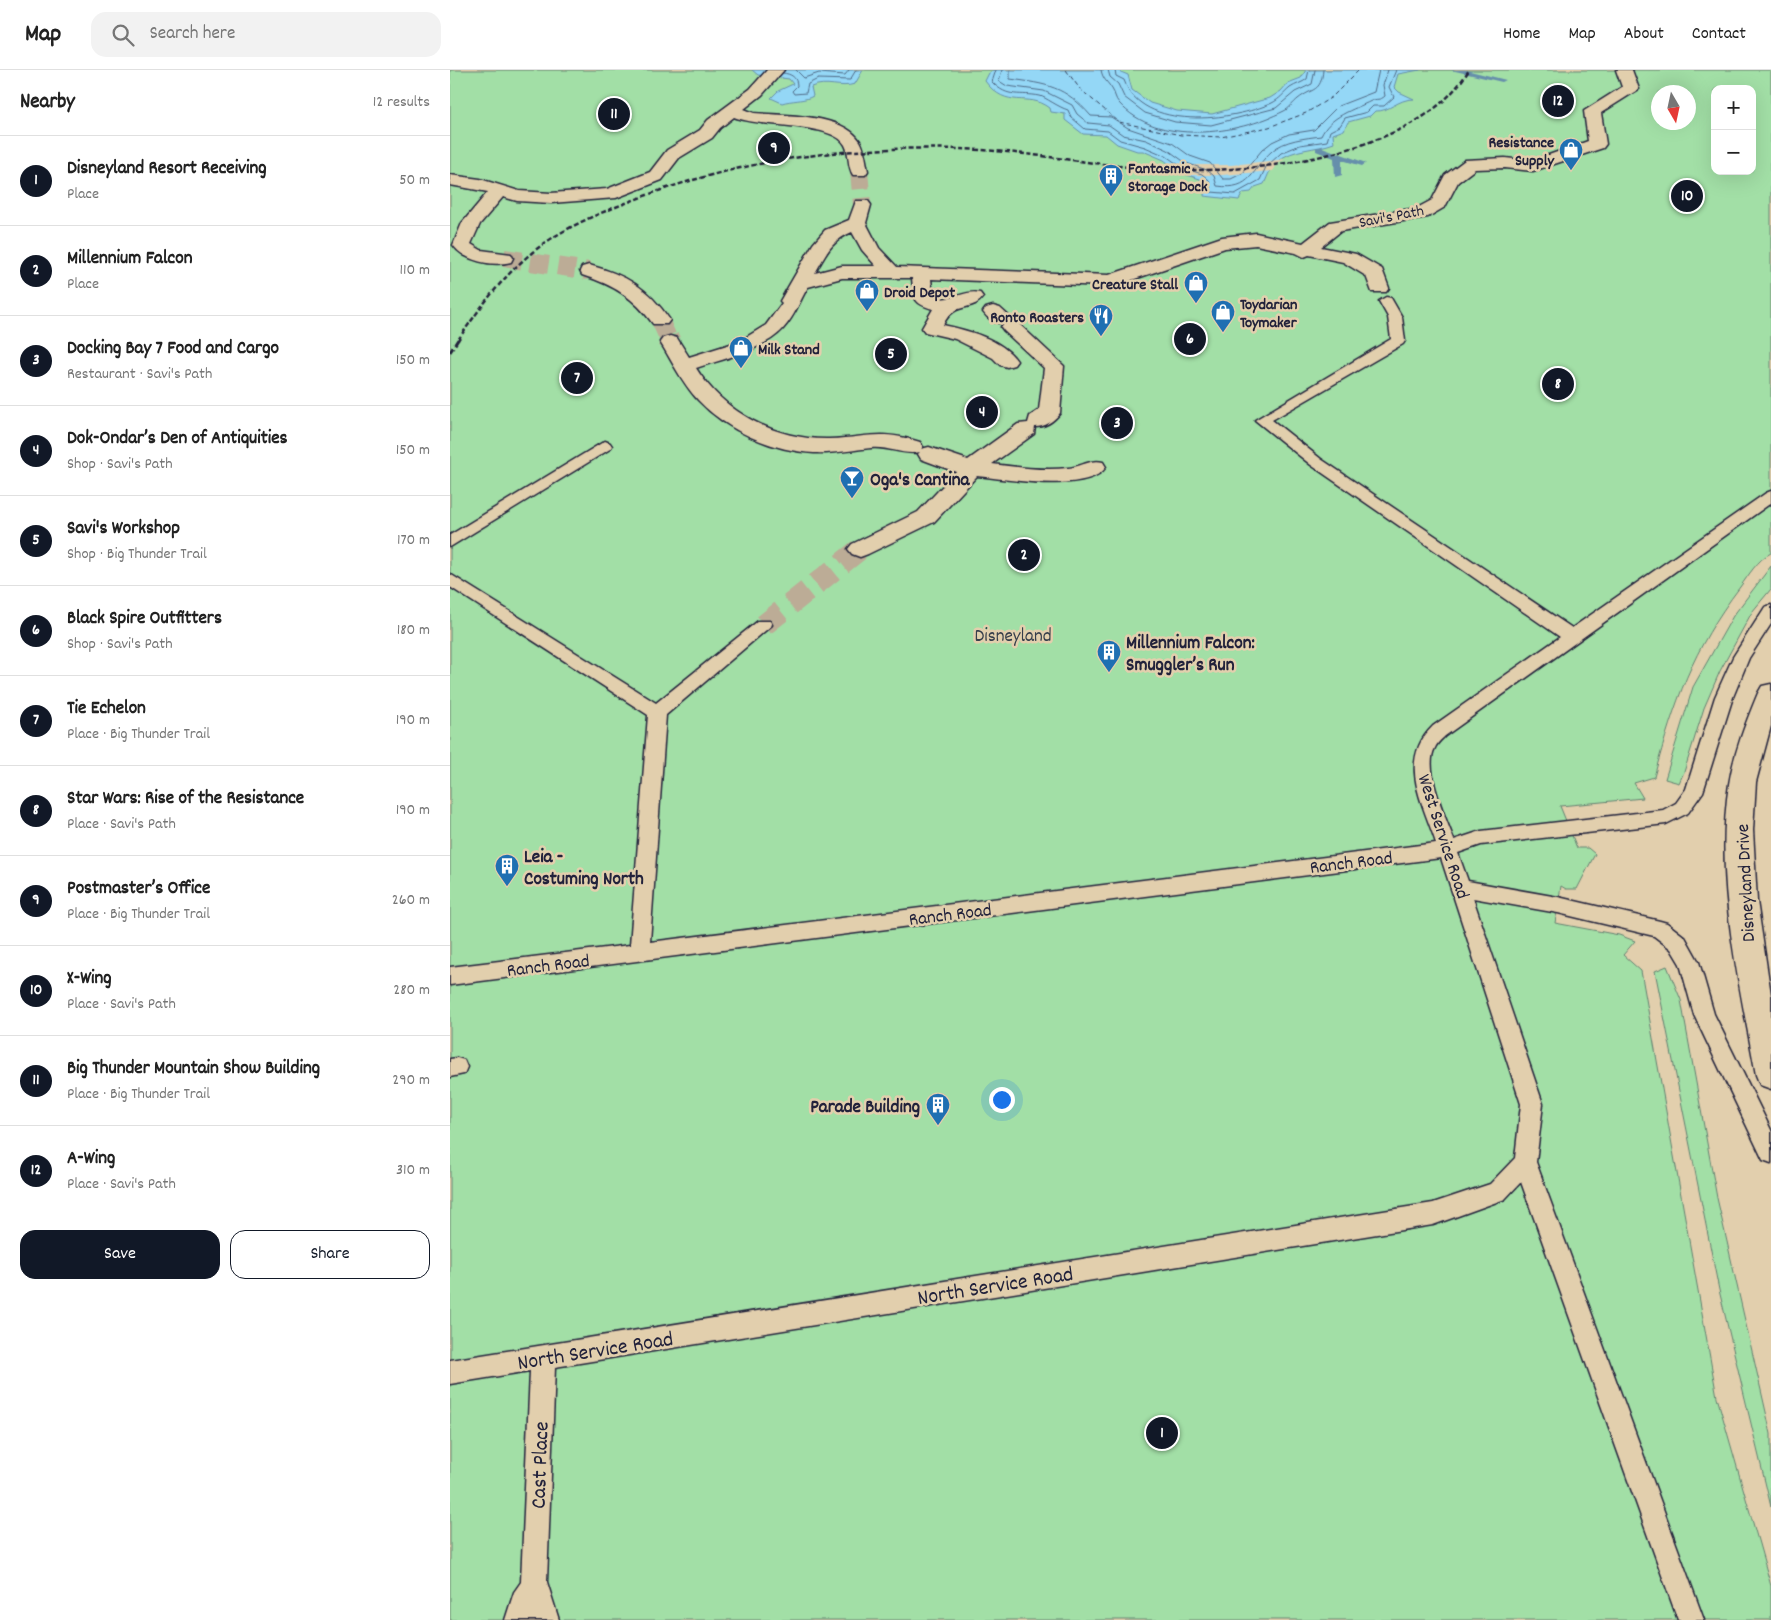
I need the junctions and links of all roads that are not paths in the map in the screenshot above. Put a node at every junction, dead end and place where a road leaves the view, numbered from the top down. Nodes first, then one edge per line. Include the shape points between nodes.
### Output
1 (1624, 70) edge
2 (772, 74) edge
3 (732, 110) junction
4 (859, 171) tunnel mouth
5 (450, 180) edge
6 (499, 192) junction
7 (862, 205) tunnel mouth
8 (856, 223) junction
9 (1304, 251) junction
10 (504, 258) tunnel mouth
11 (589, 271) tunnel mouth
12 (892, 272) junction
13 (921, 274) junction
14 (978, 275) junction
15 (800, 283) junction
16 (1382, 294) joint
17 (973, 297) junction
18 (944, 307) junction
19 (660, 320) tunnel mouth
20 (670, 342) tunnel mouth
21 (1042, 357) junction
22 (685, 365) junction
23 (605, 446) dead end
24 (1095, 467) dead end
25 (972, 468) junction
26 (1771, 496) edge
27 (450, 542) edge
28 (860, 549) tunnel mouth
29 (450, 578) edge
30 (1771, 611) edge
31 (764, 625) tunnel mouth
32 (1573, 637) junction
33 (1771, 693) edge
34 (657, 712) junction
35 (1449, 849) junction
36 (1461, 888) junction
37 (639, 952) junction
38 (450, 976) edge
39 (1771, 1075) edge
40 (1771, 1153) edge
41 (1525, 1162) junction
42 (543, 1357) junction
43 (450, 1372) edge
44 (534, 1574) junction
45 (518, 1620) edge
46 (532, 1620) edge
47 (546, 1620) edge
48 (1691, 1620) edge

1 - 9 street, Savi's Path via 1631,89 1592,111 1597,144 1532,166 1472,164 1451,179 1439,203 1422,213 1336,226
2 - 3 street
3 - 4 street via 751,118 845,125 853,142
3 - 6 street via 706,134 673,154 656,176 610,194 550,198
5 - 6 street via 480,184
6 - 10 street via 471,224 462,245 474,254
7 - 8 street
8 - 12 street via 871,250
8 - 15 street via 832,234
9 - 14 street via 1256,239 1222,243 1111,280
9 - 16 street via 1349,258 1375,272
11 - 19 street via 620,280 637,292
12 - 13 street
12 - 15 street via 842,272
13 - 14 street
13 - 18 street via 924,300
14 - 17 street
15 - 22 street via 781,321 771,332
16 - 32 lane via 1396,317 1398,341 1262,420 1316,462
17 - 18 street
17 - 21 street via 999,316
18 - 21 street via 932,328 962,335 1014,363
20 - 22 street
21 - 25 street via 1054,366 1049,413
22 - 25 street via 705,394 724,412 770,437 804,445 831,446 865,440 895,440 956,466
23 - 27 lane
24 - 25 street via 1087,472 1058,476
25 - 28 street via 926,517
26 - 32 lane, West Service Road
29 - 34 lane
30 - 35 lane, Ranch Road via 1741,657 1724,697 1694,792 1682,808 1666,816 1481,838
31 - 34 lane
32 - 35 lane, West Service Road via 1428,742 1422,756 1423,775
33 - 39 street, Disneyland Drive via 1758,726 1741,793 1739,860 1745,934
34 - 37 lane
35 - 36 lane, West Service Road
35 - 37 lane, Ranch Road
36 - 40 lane via 1558,905 1660,929 1678,943 1689,962 1704,1015
36 - 41 lane, West Service Road via 1532,1104
37 - 38 lane, Ranch Road
41 - 42 lane, North Service Road via 1497,1192 1433,1214
41 - 48 lane
42 - 43 lane, North Service Road
42 - 44 lane, Cast Place
44 - 45 lane, Cast Place
44 - 46 lane, Cast Place
44 - 47 lane, Cast Place

